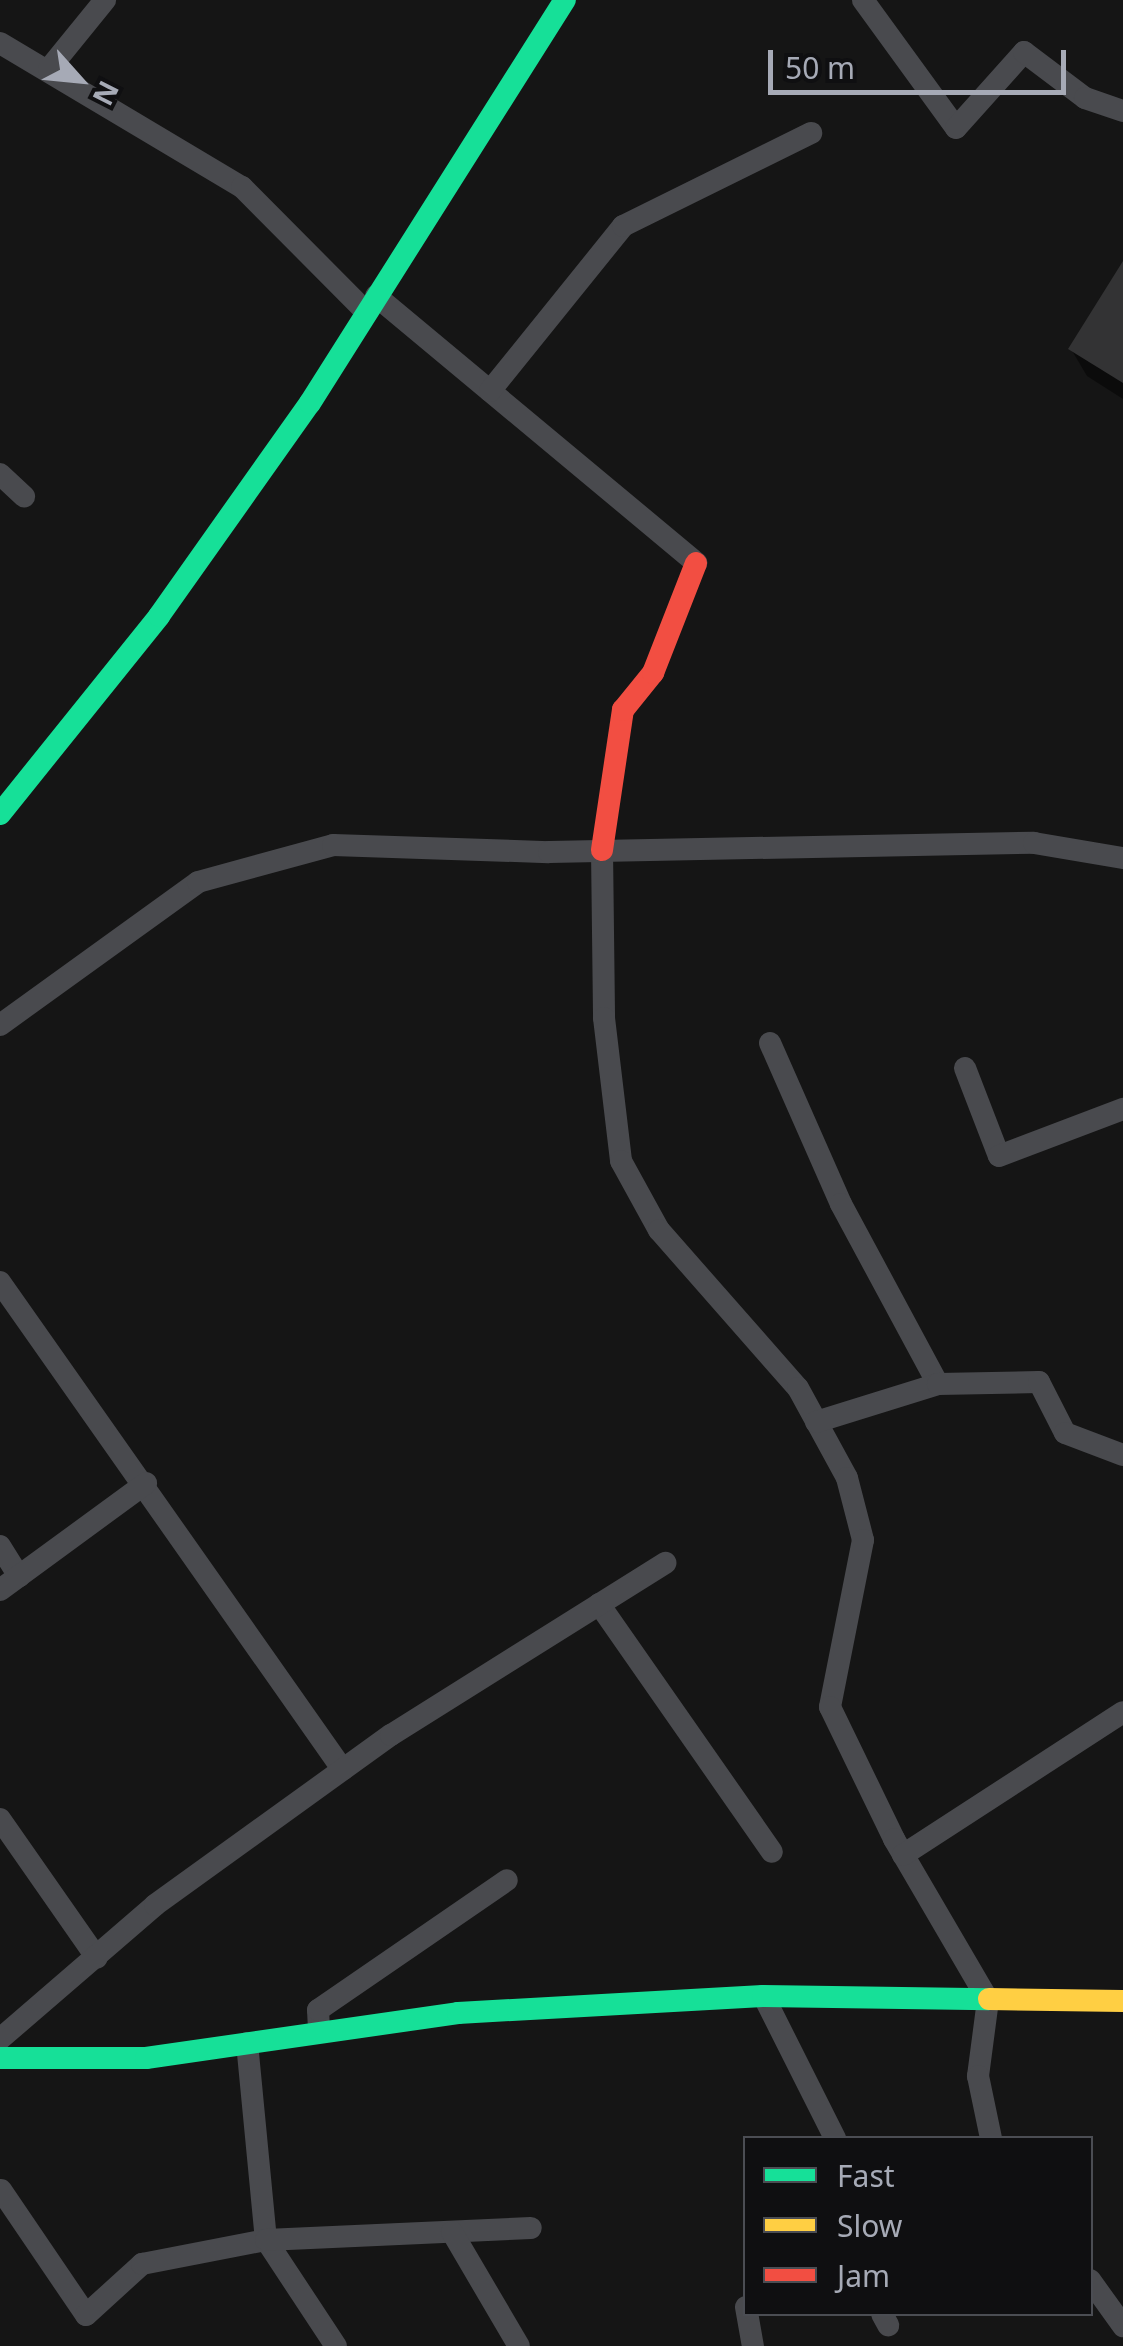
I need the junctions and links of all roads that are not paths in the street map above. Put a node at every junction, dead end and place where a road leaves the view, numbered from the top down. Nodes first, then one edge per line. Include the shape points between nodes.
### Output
1 (105, 0) edge
2 (565, 0) edge
3 (863, 0) edge
4 (0, 44) edge
5 (49, 69) junction
6 (1123, 111) edge
7 (811, 134) dead end
8 (369, 302) junction
9 (490, 392) junction
10 (0, 474) edge
11 (24, 496) dead end
12 (696, 562) joint
13 (0, 814) edge
14 (602, 850) junction
15 (1123, 858) edge
16 (0, 1025) edge
17 (770, 1043) dead end
18 (965, 1068) dead end
19 (1123, 1109) edge
20 (0, 1282) edge
21 (938, 1384) junction
22 (816, 1422) junction
23 (1123, 1455) edge
24 (146, 1483) junction
25 (0, 1546) edge
26 (665, 1563) dead end
27 (20, 1576) junction
28 (0, 1590) edge
29 (599, 1604) junction
30 (1123, 1712) edge
31 (343, 1770) junction
32 (0, 1818) edge
33 (772, 1852) dead end
34 (903, 1856) junction
35 (508, 1880) dead end
36 (97, 1958) junction
37 (763, 1996) junction
38 (988, 2000) junction
39 (1119, 2006) edge
40 (319, 2033) junction
41 (0, 2039) edge
42 (247, 2043) junction
43 (0, 2058) edge
44 (834, 2136) edge
45 (991, 2136) edge
46 (1, 2190) edge
47 (530, 2228) dead end
48 (452, 2232) junction
49 (266, 2240) junction
50 (1093, 2284) edge
51 (748, 2316) edge
52 (1123, 2326) edge
53 (336, 2346) edge
54 (519, 2346) edge
55 (753, 2346) edge

1 - 5 lane
2 - 8 street
3 - 6 lane via 956,128 1024,52 1085,98
4 - 5 lane
5 - 8 lane via 242,187
7 - 9 lane via 623,226
8 - 9 lane
8 - 13 street via 310,404 159,616
9 - 12 lane
10 - 11 lane
12 - 14 street via 653,672 622,710
14 - 15 lane via 1034,843
14 - 16 lane via 332,845 198,882
14 - 22 lane via 604,1018 621,1161 659,1230 798,1388
17 - 21 lane via 841,1204
18 - 19 lane via 999,1156
20 - 24 lane
21 - 22 lane
21 - 23 lane via 1039,1382 1065,1433
22 - 34 lane via 847,1478 863,1540 830,1707
24 - 27 lane
24 - 31 lane
25 - 27 lane
26 - 29 lane
27 - 28 lane
29 - 31 lane
29 - 33 lane
30 - 34 lane
31 - 36 lane via 154,1905
32 - 36 lane
34 - 38 lane
35 - 40 lane via 318,2010
36 - 41 lane
37 - 38 street
37 - 40 street via 458,2013
37 - 44 lane
38 - 39 street
38 - 45 lane via 978,2076
40 - 42 street
42 - 43 street via 146,2058
42 - 49 lane
46 - 49 lane via 86,2314 142,2264
47 - 48 lane
48 - 49 lane
48 - 54 lane
49 - 53 lane
50 - 52 lane
51 - 55 lane

